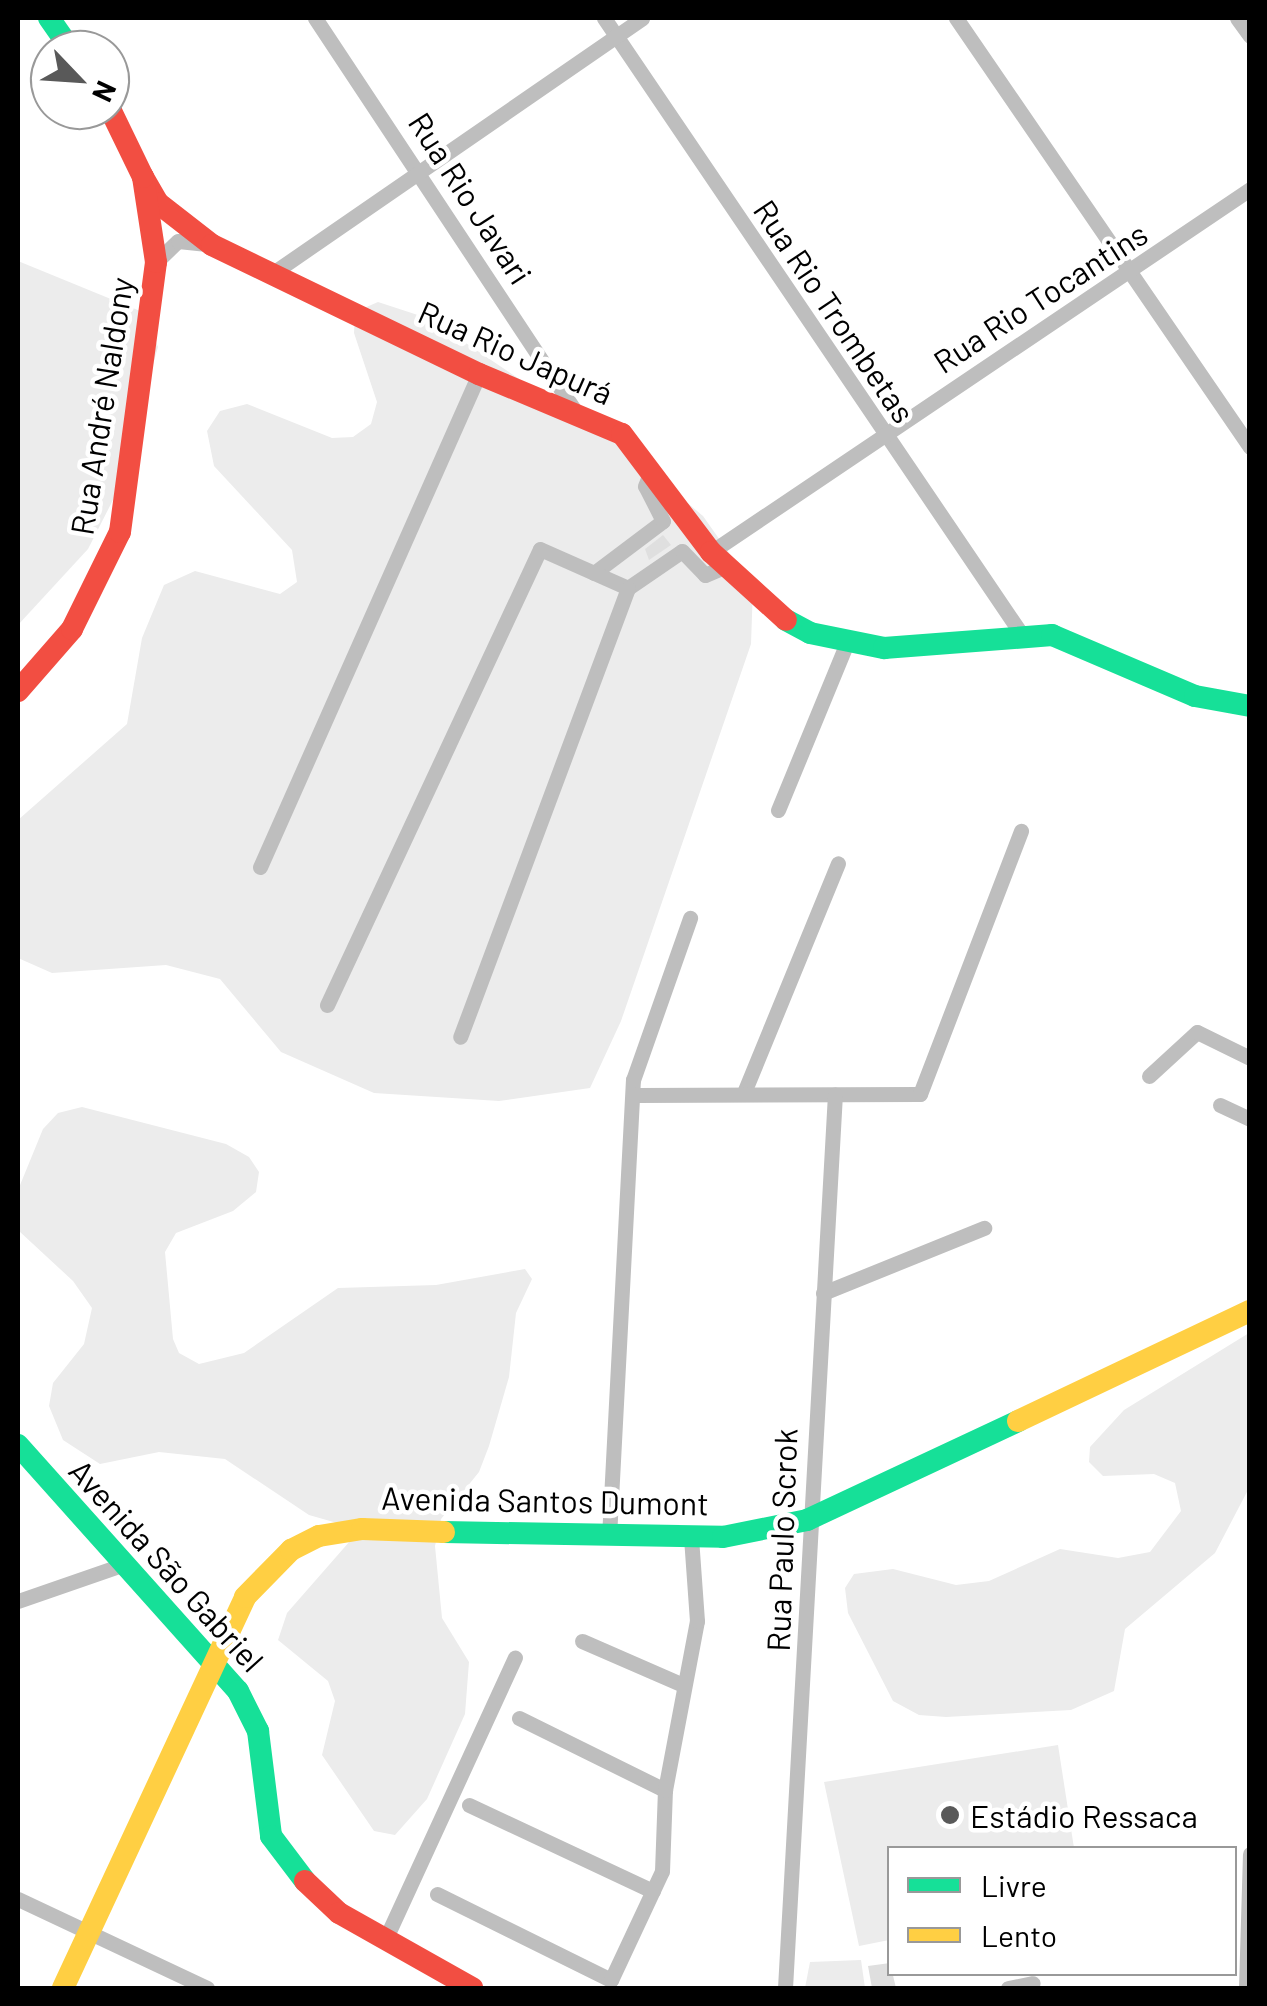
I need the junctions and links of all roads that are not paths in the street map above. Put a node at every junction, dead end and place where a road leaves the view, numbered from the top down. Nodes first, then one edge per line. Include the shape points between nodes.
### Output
1 (316, 18) edge
2 (604, 18) edge
3 (642, 18) edge
4 (956, 18) edge
5 (1237, 18) edge
6 (616, 35) junction
7 (1250, 36) edge
8 (120, 130) edge
9 (420, 168) junction
10 (144, 177) junction
11 (1250, 189) edge
12 (212, 245) junction
13 (156, 262) junction
14 (1132, 272) junction
15 (270, 275) junction
16 (479, 374) junction
17 (576, 412) junction
18 (883, 432) junction
19 (1250, 447) edge
20 (651, 471) junction
21 (663, 521) junction
22 (682, 551) junction
23 (718, 559) junction
24 (594, 573) junction
25 (628, 588) junction
26 (1022, 634) junction
27 (846, 644) junction
28 (18, 691) edge
29 (1250, 706) edge
30 (778, 810) dead end
31 (1021, 831) dead end
32 (838, 863) dead end
33 (260, 867) dead end
34 (690, 918) dead end
35 (327, 1005) dead end
36 (460, 1037) dead end
37 (1250, 1058) edge
38 (1149, 1076) dead end
39 (745, 1090) junction
40 (835, 1094) junction
41 (637, 1095) junction
42 (1220, 1104) dead end
43 (1250, 1119) edge
44 (984, 1228) dead end
45 (823, 1294) junction
46 (1250, 1311) edge
47 (18, 1444) edge
48 (807, 1520) junction
49 (609, 1537) junction
50 (692, 1538) junction
51 (122, 1566) junction
52 (18, 1601) edge
53 (582, 1641) dead end
54 (515, 1658) dead end
55 (214, 1660) junction
56 (681, 1684) junction
57 (519, 1718) dead end
58 (666, 1790) junction
59 (469, 1805) dead end
60 (1250, 1854) edge
61 (653, 1891) junction
62 (437, 1894) dead end
63 (18, 1900) edge
64 (88, 1934) junction
65 (385, 1940) junction
66 (1033, 1982) edge
67 (63, 1988) edge
68 (207, 1988) edge
69 (472, 1988) edge
70 (785, 1988) edge
71 (1008, 1988) edge
72 (1246, 1988) edge

1 - 9 street, Rua Rio Javari
2 - 6 street, Rua Rio Trombetas
3 - 6 street
4 - 14 street
5 - 7 street
6 - 9 street
6 - 18 street, Rua Rio Trombetas
8 - 10 street, Rua André Naldony
9 - 15 street
9 - 17 street, Rua Rio Javari
10 - 12 street, Rua Rio Japurá via 158,203
10 - 13 street, Rua André Naldony
11 - 14 street, Rua Rio Tocantins
12 - 13 street via 178,241
12 - 15 street, Rua Rio Japurá
13 - 28 street, Rua André Naldony via 120,532 72,629
14 - 18 street, Rua Rio Tocantins
14 - 19 street
15 - 16 street, Rua Rio Japurá
16 - 17 street, Rua Rio Japurá
16 - 33 street
17 - 20 street, Rua Rio Japurá via 622,434
18 - 23 street, Rua Rio Tocantins
18 - 26 street, Rua Rio Trombetas
20 - 21 street via 645,486
20 - 23 street, Rua Rio Japurá
21 - 22 street
21 - 24 street
22 - 23 street via 704,575
22 - 25 street
23 - 27 street, Rua Rio Japurá via 779,616
24 - 25 street
24 - 35 street via 540,549
25 - 36 street
26 - 27 street, Rua Rio Japurá via 884,648
26 - 29 street, Rua Rio Japurá via 1052,636 1196,696
27 - 30 street
31 - 40 street via 920,1094
32 - 39 street
34 - 41 street via 633,1080
37 - 38 street via 1196,1032
39 - 40 street
39 - 41 street
40 - 45 street, Rua Paulo Scrok
41 - 49 street
42 - 43 street
44 - 45 street
45 - 48 street, Rua Paulo Scrok
46 - 48 street, Avenida Santos Dumont
47 - 51 street, Avenida São Gabriel
48 - 50 street, Avenida Santos Dumont
48 - 70 street, Rua Paulo Scrok via 800,1792
49 - 50 street, Avenida Santos Dumont
49 - 55 street, Avenida Santos Dumont via 362,1528 319,1536 266,1569
50 - 56 street via 697,1621
51 - 52 street
51 - 55 street, Avenida São Gabriel
53 - 56 street
54 - 65 street
55 - 64 street, Avenida Santos Dumont
55 - 65 street, Avenida São Gabriel via 258,1732 271,1836 286,1864 340,1912
56 - 58 street
57 - 58 street
58 - 61 street via 662,1871
59 - 61 street
60 - 72 street
61 - 62 street via 611,1980
63 - 64 street
64 - 67 street, Avenida Santos Dumont
64 - 68 street
65 - 69 street, Avenida São Gabriel
66 - 71 street

